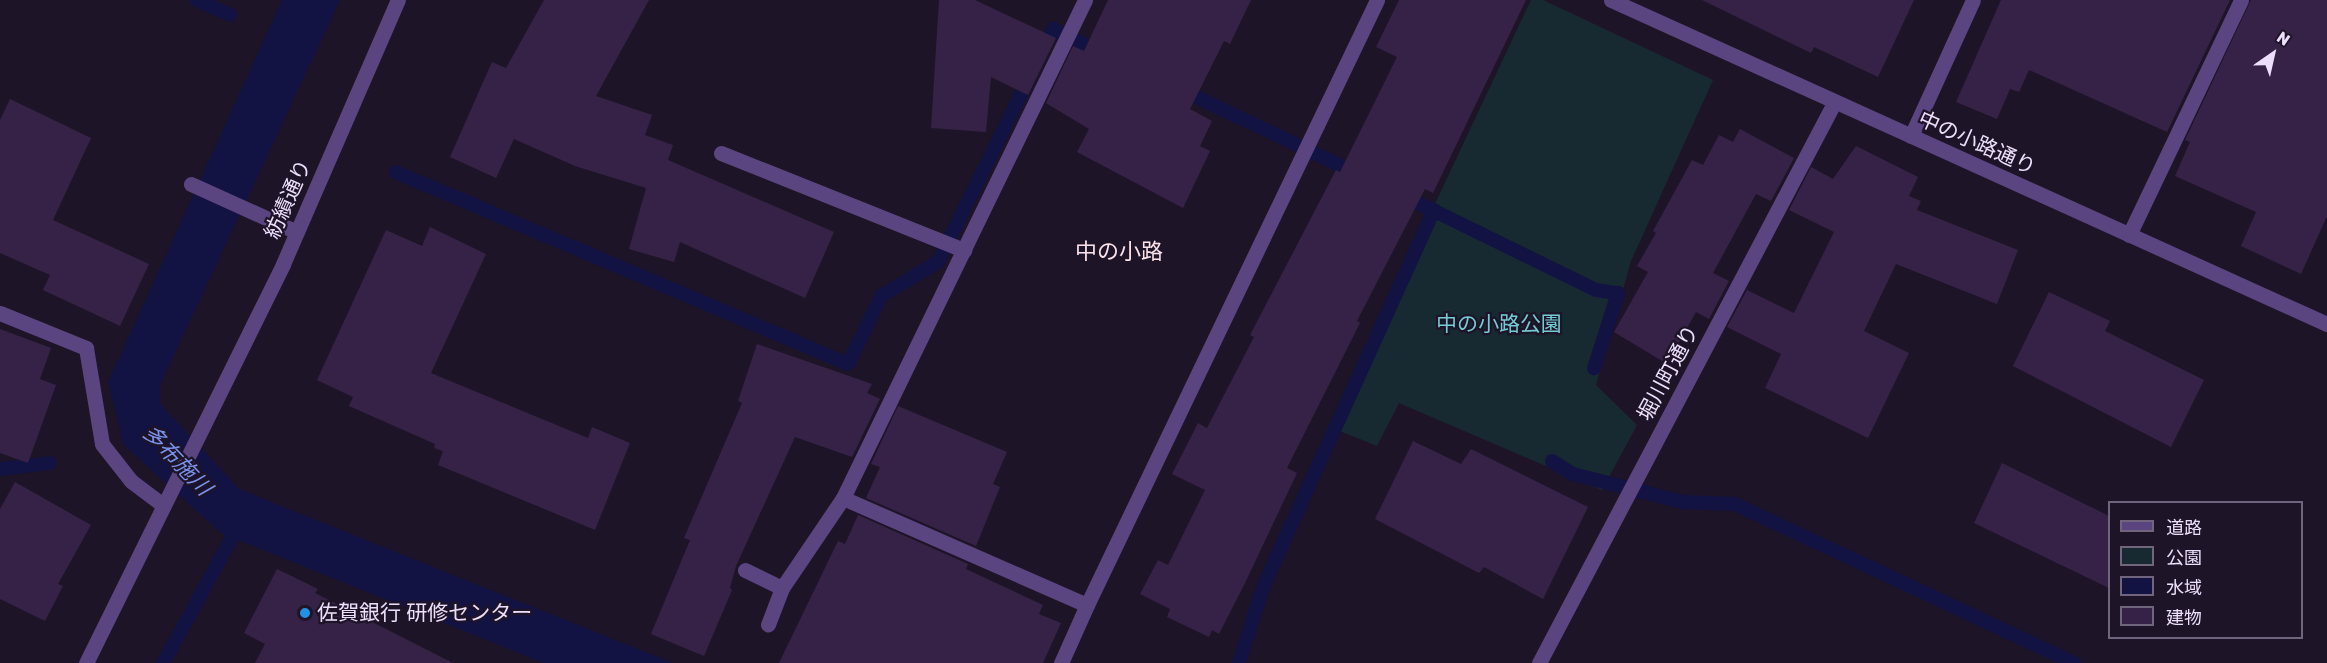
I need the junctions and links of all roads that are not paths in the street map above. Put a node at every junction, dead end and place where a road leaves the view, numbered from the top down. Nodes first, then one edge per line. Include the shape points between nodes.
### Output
1 (398, 0) edge
2 (1085, 0) edge
3 (1377, 0) edge
4 (1611, 0) edge
5 (1973, 0) edge
6 (2241, 0) edge
7 (1834, 103) junction
8 (1911, 136) junction
9 (721, 153) dead end
10 (191, 184) dead end
11 (297, 232) junction
12 (2129, 235) junction
13 (964, 250) junction
14 (0, 312) edge
15 (2327, 324) edge
16 (843, 498) junction
17 (164, 506) junction
18 (745, 570) dead end
19 (782, 588) junction
20 (1087, 605) junction
21 (768, 624) dead end
22 (86, 663) edge
23 (1061, 663) edge
24 (1539, 663) edge

1 - 11 street, 紡績通り
2 - 13 street
3 - 20 street
4 - 7 street, 中の小路通り
5 - 8 street
6 - 12 street
7 - 8 street, 中の小路通り
7 - 24 street, 堀川町通り
8 - 12 street, 中の小路通り
9 - 13 street
10 - 11 street
11 - 17 street, 紡績通り
12 - 15 street, 中の小路通り
13 - 16 street
14 - 17 street via 86,348 102,444 131,481
16 - 19 street
16 - 20 street
17 - 22 street
18 - 19 street
19 - 21 street
20 - 23 street

